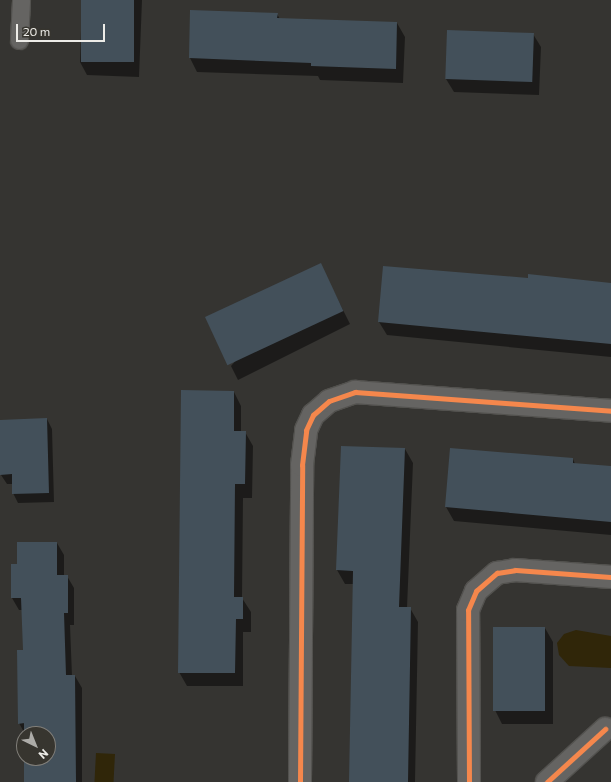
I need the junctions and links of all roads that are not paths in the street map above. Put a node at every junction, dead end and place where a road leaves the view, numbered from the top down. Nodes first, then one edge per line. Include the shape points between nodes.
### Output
1 (21, 0) edge
2 (19, 40) dead end
3 (611, 411) edge
4 (611, 577) edge
5 (605, 729) dead end
6 (300, 782) edge
7 (469, 782) edge
8 (547, 782) edge

1 - 2 lane
3 - 6 street via 355,392 329,401 313,415 306,430 302,465
4 - 7 street via 514,570 497,573 476,591 468,610
5 - 8 street

